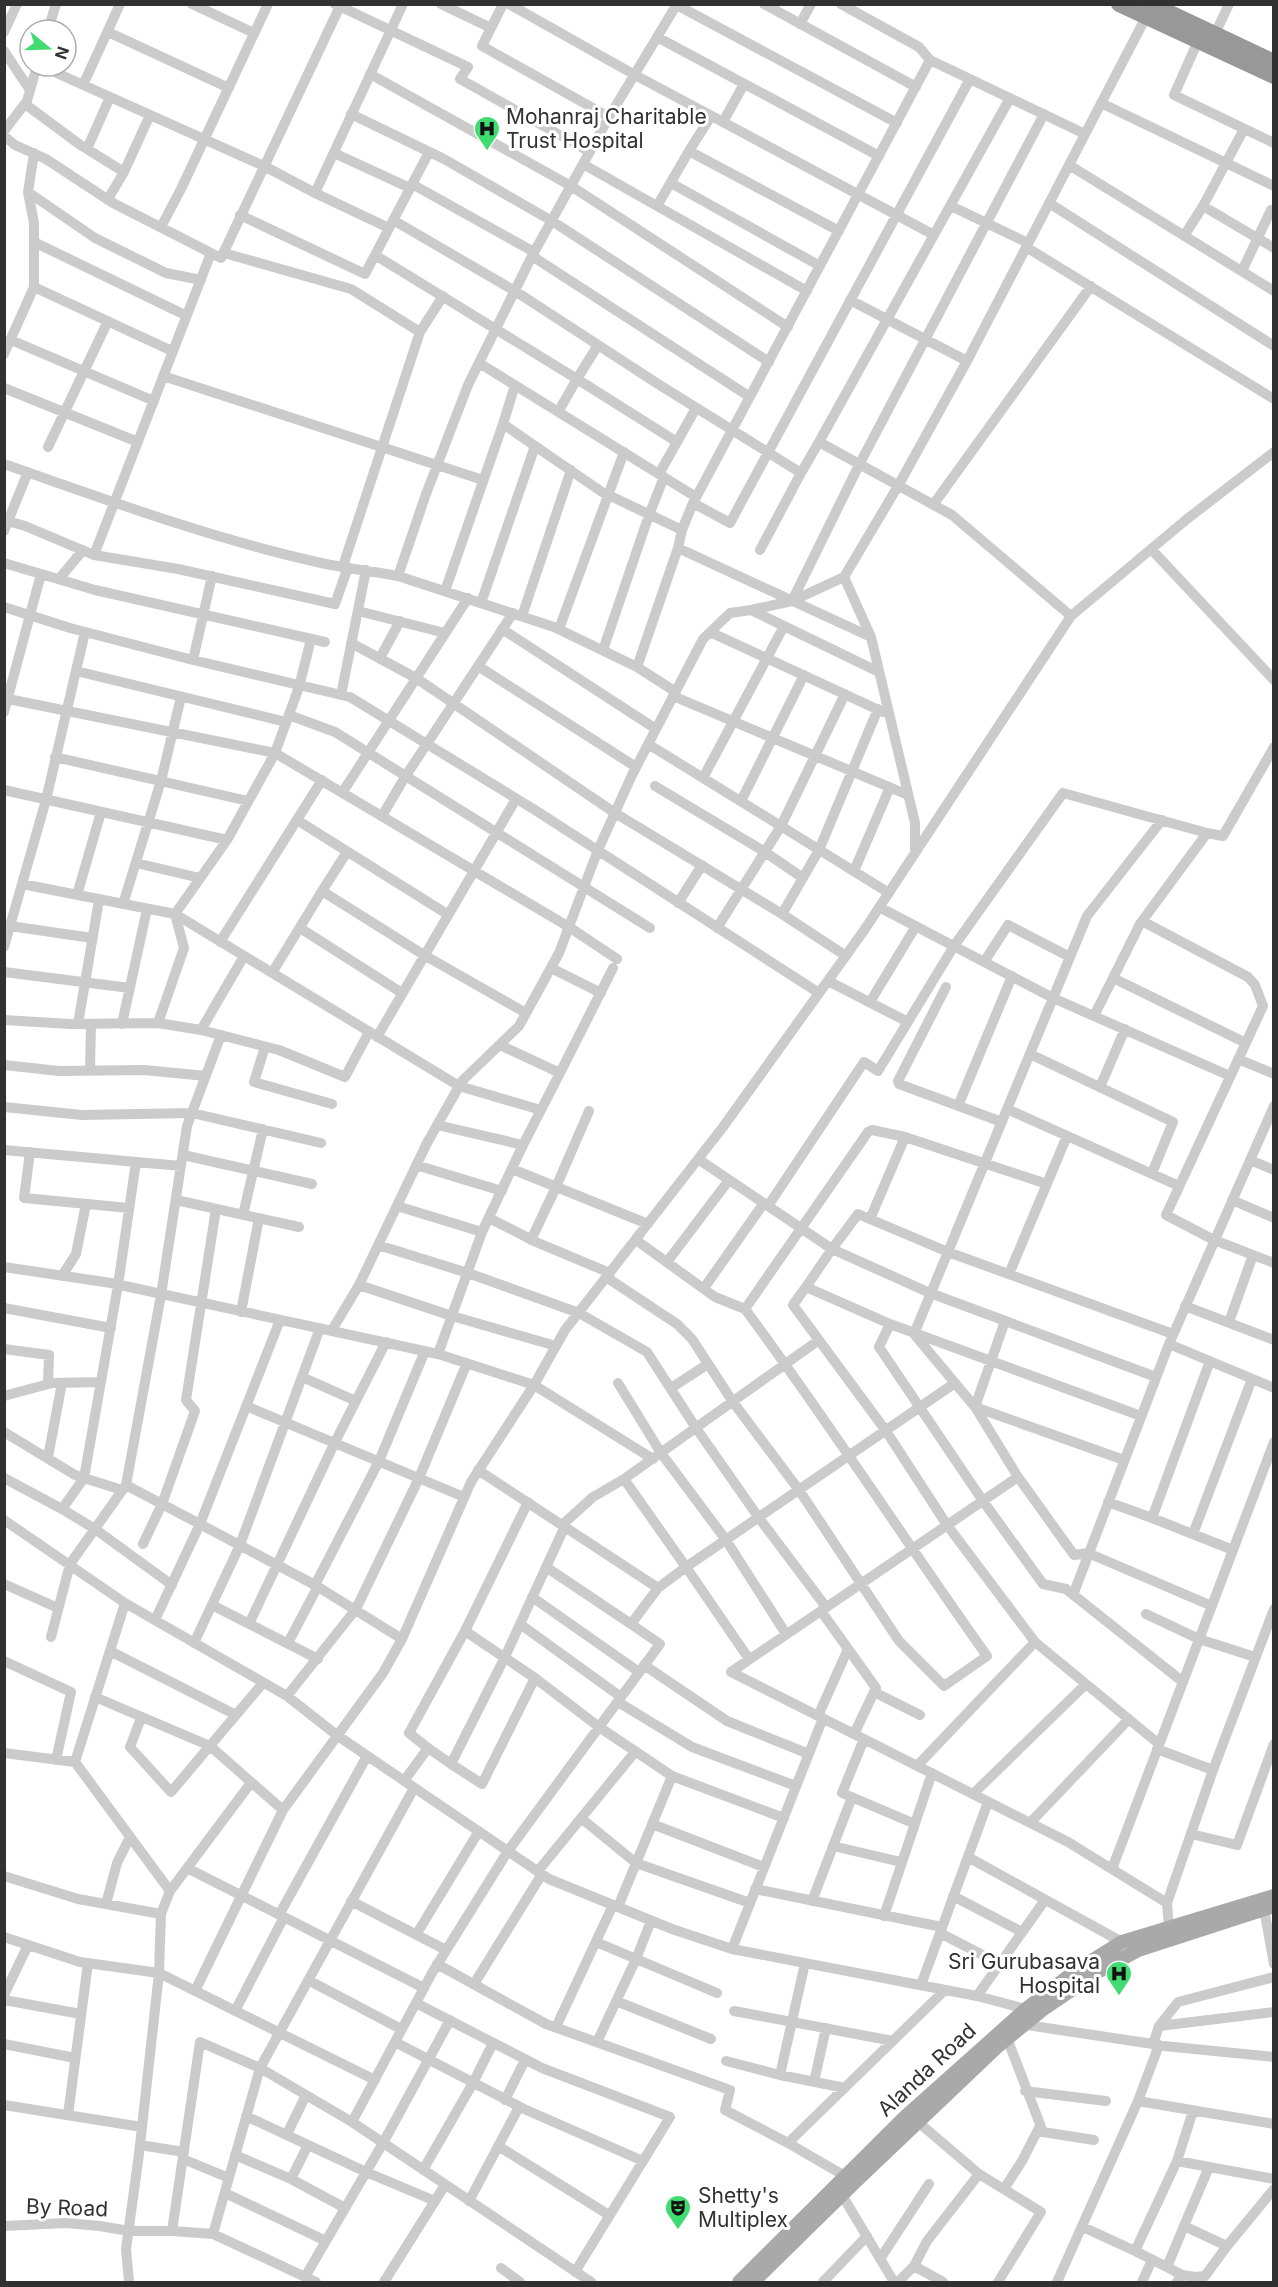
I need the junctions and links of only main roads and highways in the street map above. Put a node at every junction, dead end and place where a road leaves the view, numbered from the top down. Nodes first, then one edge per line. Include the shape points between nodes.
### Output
1 (1119, 4) edge
2 (1148, 11) edge
3 (1274, 62) edge
4 (1274, 76) edge
5 (1274, 1896) edge
6 (1269, 1908) edge
7 (1166, 1934) junction
8 (1032, 2011) junction
9 (1018, 2023) junction
10 (739, 2283) edge
11 (753, 2283) edge

1 - 2 highway
2 - 3 highway via 1215,34
2 - 4 highway via 1198,41
5 - 7 main road, Alanda Road
6 - 7 main road, Alanda Road
7 - 8 main road, Alanda Road
7 - 8 main road, Alanda Road via 1122,1942 1074,1972
8 - 9 main road, Alanda Road
9 - 10 main road, Alanda Road via 905,2117
9 - 11 main road, Alanda Road via 1007,2038

